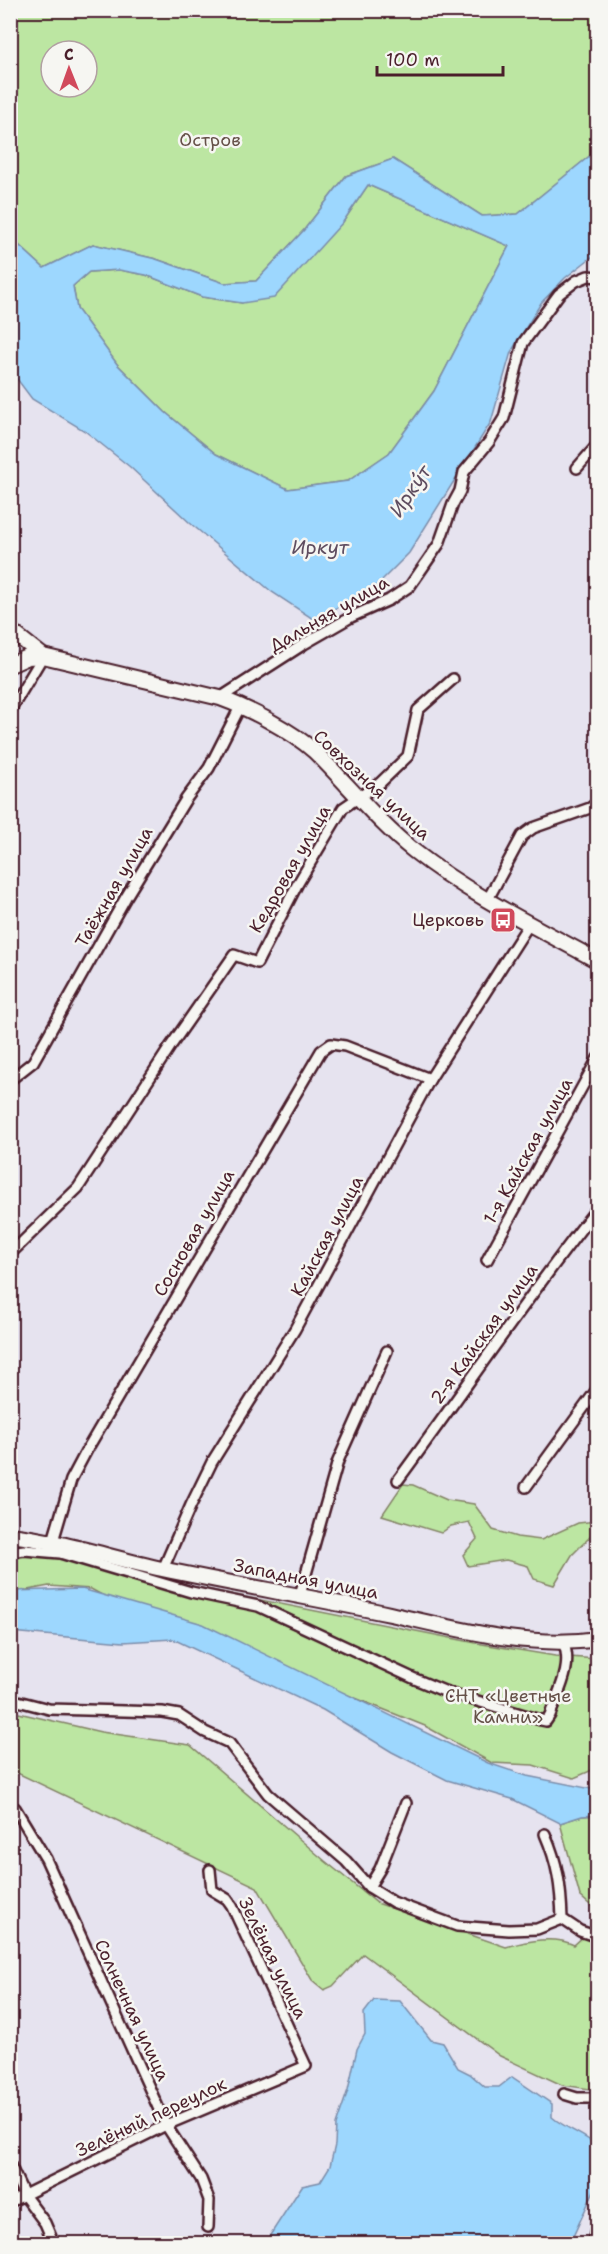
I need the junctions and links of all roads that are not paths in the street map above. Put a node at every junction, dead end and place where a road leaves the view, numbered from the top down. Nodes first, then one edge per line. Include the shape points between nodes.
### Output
1 (597, 277) edge
2 (597, 444) edge
3 (577, 468) dead end
4 (10, 630) edge
5 (43, 656) junction
6 (10, 664) edge
7 (453, 679) dead end
8 (220, 698) junction
9 (241, 705) junction
10 (10, 711) edge
11 (358, 797) junction
12 (597, 802) edge
13 (488, 899) junction
14 (530, 924) junction
15 (597, 961) edge
16 (597, 1058) edge
17 (430, 1079) junction
18 (10, 1080) edge
19 (597, 1207) edge
20 (10, 1254) edge
21 (487, 1260) dead end
22 (387, 1351) dead end
23 (597, 1388) edge
24 (398, 1480) dead end
25 (526, 1487) dead end
26 (10, 1535) edge
27 (53, 1541) junction
28 (10, 1552) edge
29 (163, 1569) junction
30 (300, 1595) junction
31 (597, 1639) edge
32 (563, 1641) junction
33 (10, 1699) edge
34 (406, 1803) dead end
35 (13, 1808) edge
36 (545, 1834) dead end
37 (210, 1870) dead end
38 (369, 1887) junction
39 (562, 1919) junction
40 (597, 1937) edge
41 (306, 2066) joint
42 (564, 2094) dead end
43 (597, 2098) edge
44 (166, 2124) junction
45 (10, 2165) edge
46 (24, 2195) junction
47 (10, 2202) edge
48 (597, 2217) edge
49 (208, 2227) dead end
50 (54, 2244) edge
51 (593, 2244) edge

1 - 8 street, Дальняя улица via 576,281 558,294 523,343 504,418 464,472 439,544 410,586 304,644
2 - 3 street
4 - 5 street, Совхозная улица
5 - 6 street
5 - 8 street, Совхозная улица
5 - 10 street
7 - 11 street, Кедровая улица via 418,710 408,756 380,783
8 - 9 street, Совхозная улица
9 - 11 street, Совхозная улица via 313,750
9 - 18 street, Таёжная улица via 209,768 126,897 33,1062
11 - 13 street, Совхозная улица via 413,850
11 - 20 street, Кедровая улица via 343,808 331,825 257,963 234,955 78,1188
12 - 13 street via 532,828 522,836
13 - 14 street, Совхозная улица
14 - 15 street, Совхозная улица
14 - 17 street, Кайская улица
16 - 21 street, 1-я Кайская улица
17 - 27 street, Сосновая улица via 345,1046 331,1044 321,1051 88,1448 71,1480
17 - 29 street, Кайская улица via 295,1329 212,1462
19 - 24 street, 2-я Кайская улица
22 - 30 street via 338,1461
23 - 25 street
26 - 27 street, Западная улица
27 - 29 street, Западная улица
28 - 32 street via 60,1553 191,1592 258,1606 444,1691 546,1721 567,1668 568,1652
29 - 30 street, Западная улица
30 - 32 street, Западная улица via 490,1636
31 - 32 street, Западная улица
33 - 38 street via 49,1709 179,1715 229,1743 268,1794 346,1861
34 - 38 street
35 - 44 street, Солнечная улица via 46,1859
36 - 39 street via 555,1857
37 - 41 street, Зелёная улица via 212,1890 232,1906
38 - 39 street via 393,1902 457,1926 537,1929
39 - 40 street
41 - 44 street, Зелёный переулок
42 - 43 street
44 - 46 street, Зелёный переулок
44 - 49 street, Солнечная улица via 201,2179 209,2200
45 - 46 street
46 - 47 street, Зелёный переулок
46 - 50 street via 45,2223
48 - 51 street

